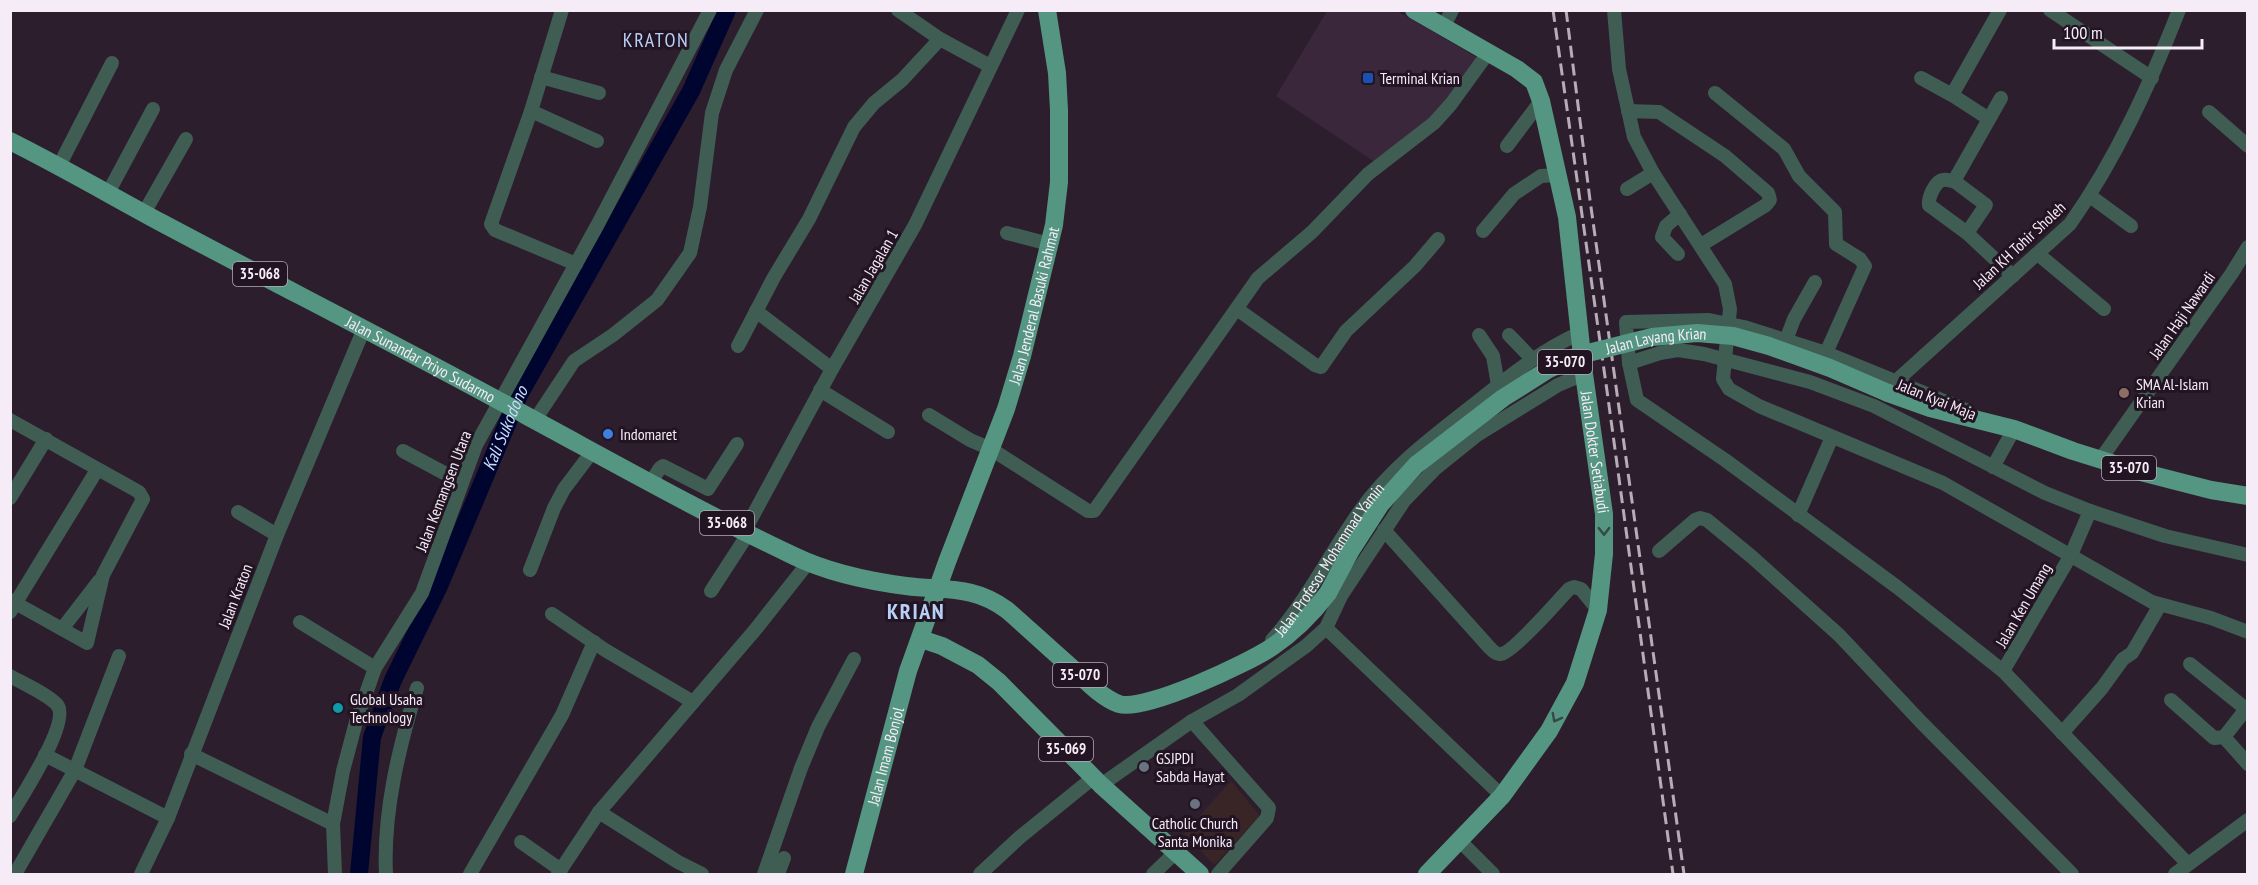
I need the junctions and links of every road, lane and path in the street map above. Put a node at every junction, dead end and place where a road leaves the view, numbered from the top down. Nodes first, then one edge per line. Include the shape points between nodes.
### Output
1 (562, 10) edge
2 (710, 10) edge
3 (757, 10) edge
4 (898, 10) edge
5 (1018, 10) edge
6 (1047, 10) edge
7 (1414, 10) edge
8 (1452, 10) edge
9 (1614, 10) edge
10 (2000, 10) edge
11 (2050, 10) edge
12 (2179, 10) edge
13 (1443, 28) junction
14 (940, 39) junction
15 (1488, 53) junction
16 (112, 63) dead end
17 (990, 66) junction
18 (541, 77) junction
19 (1921, 78) dead end
20 (2152, 78) junction
21 (599, 93) dead end
22 (1715, 93) dead end
23 (1952, 95) junction
24 (2001, 98) dead end
25 (1541, 101) junction
26 (153, 109) dead end
27 (531, 111) junction
28 (1628, 111) junction
29 (2209, 112) dead end
30 (1989, 118) junction
31 (186, 139) dead end
32 (10, 141) edge
33 (597, 141) dead end
34 (1507, 146) dead end
35 (2247, 146) edge
36 (59, 166) junction
37 (1653, 173) junction
38 (1557, 175) junction
39 (1954, 181) junction
40 (1627, 189) dead end
41 (108, 193) junction
42 (2090, 196) junction
43 (144, 213) junction
44 (1680, 214) junction
45 (2132, 226) dead end
46 (1483, 231) dead end
47 (1007, 233) dead end
48 (1967, 233) junction
49 (1438, 239) dead end
50 (1049, 244) junction
51 (1701, 245) junction
52 (2247, 248) edge
53 (1677, 254) dead end
54 (2038, 254) junction
55 (576, 264) junction
56 (2013, 276) junction
57 (1815, 282) dead end
58 (1236, 309) junction
59 (2104, 309) dead end
60 (756, 311) junction
61 (1729, 328) junction
62 (363, 330) junction
63 (1479, 335) dead end
64 (1509, 335) dead end
65 (1580, 340) junction
66 (1786, 340) junction
67 (738, 346) dead end
68 (1726, 353) junction
69 (1826, 353) junction
70 (1532, 359) junction
71 (1629, 360) junction
72 (832, 369) junction
73 (1584, 372) junction
74 (1498, 385) junction
75 (1892, 388) junction
76 (820, 390) junction
77 (505, 404) junction
78 (929, 415) dead end
79 (533, 419) junction
80 (10, 420) edge
81 (2013, 431) junction
82 (888, 432) dead end
83 (1832, 437) junction
84 (46, 439) junction
85 (737, 444) dead end
86 (991, 449) junction
87 (403, 451) dead end
88 (592, 452) junction
89 (1429, 459) junction
90 (2100, 459) junction
91 (1994, 464) junction
92 (97, 470) junction
93 (461, 482) junction
94 (651, 482) junction
95 (2247, 496) edge
96 (10, 498) edge
97 (2090, 511) junction
98 (238, 512) dead end
99 (1798, 515) junction
100 (1384, 530) junction
101 (746, 533) junction
102 (277, 535) junction
103 (1659, 550) dead end
104 (2071, 555) junction
105 (2247, 555) edge
106 (808, 563) junction
107 (530, 570) dead end
108 (103, 575) junction
109 (939, 589) junction
110 (711, 591) dead end
111 (12, 605) edge
112 (2160, 605) junction
113 (1598, 610) junction
114 (552, 614) dead end
115 (300, 622) dead end
116 (1326, 628) junction
117 (62, 629) junction
118 (2247, 632) edge
119 (921, 639) junction
120 (594, 642) junction
121 (119, 656) dead end
122 (854, 659) dead end
123 (2190, 664) dead end
124 (1234, 667) junction
125 (375, 668) junction
126 (2003, 671) junction
127 (10, 676) edge
128 (417, 688) dead end
129 (2171, 700) dead end
130 (693, 702) junction
131 (2247, 707) edge
132 (1192, 721) junction
133 (2062, 733) junction
134 (2224, 737) junction
135 (191, 754) junction
136 (45, 755) junction
137 (2247, 764) edge
138 (75, 770) junction
139 (1097, 781) junction
140 (1502, 796) junction
141 (599, 812) junction
142 (10, 816) edge
143 (168, 818) junction
144 (333, 824) junction
145 (2245, 827) edge
146 (1459, 840) junction
147 (521, 842) dead end
148 (1175, 853) junction
149 (784, 858) dead end
150 (2188, 864) junction
151 (559, 872) edge
152 (15, 874) edge
153 (141, 874) edge
154 (335, 874) edge
155 (386, 874) edge
156 (470, 874) edge
157 (702, 874) edge
158 (764, 874) edge
159 (778, 874) edge
160 (854, 874) edge
161 (980, 874) edge
162 (1153, 874) edge
163 (1200, 874) edge
164 (1218, 874) edge
165 (1427, 874) edge
166 (1493, 874) edge
167 (2072, 874) edge
168 (2175, 874) edge

1 - 18 street
2 - 55 street, Jalan Kemangsen Utara
3 - 79 street via 726,70 712,113 690,253 657,300 574,361
4 - 14 street
5 - 17 street, Jalan Jagalan 1
6 - 50 main road, Jalan Jenderal Basuki Rahmat via 1058,73 1059,110 1059,182
7 - 13 main road, Jalan Dokter Setiabudi
8 - 13 street
9 - 28 street via 1619,69
10 - 23 street
11 - 20 street
12 - 20 street, Jalan KH Tohir Sholeh
13 - 15 main road, Jalan Dokter Setiabudi
14 - 17 street
14 - 60 street via 854,128 809,219
15 - 25 main road, Jalan Dokter Setiabudi via 1534,82
15 - 58 street via 1434,123 1368,174 1312,232 1258,278
16 - 36 street
17 - 72 street, Jalan Jagalan 1 via 915,225
18 - 21 street
18 - 27 street
19 - 23 street
20 - 42 street, Jalan KH Tohir Sholeh
22 - 69 street via 1784,149 1802,178 1835,212 1836,244 1865,266
23 - 30 street
24 - 30 street
25 - 34 street
25 - 38 main road, Jalan Dokter Setiabudi
26 - 41 street
27 - 33 street
27 - 55 street via 491,227
28 - 37 street via 1634,137
28 - 51 street via 1659,112 1725,156 1768,193 1770,200 1766,205
29 - 35 street
30 - 39 street
31 - 43 street
32 - 36 main road, Jalan Sunandar Priyo Sudarmo / 35-068
36 - 41 main road, Jalan Sunandar Priyo Sudarmo / 35-068
37 - 40 street
37 - 44 street
38 - 46 street via 1542,176 1514,194
38 - 65 main road, Jalan Dokter Setiabudi via 1567,217
39 - 48 street via 1986,205
39 - 48 street via 1940,181 1927,202
41 - 43 main road, Jalan Sunandar Priyo Sudarmo / 35-068
42 - 45 street
42 - 54 street, Jalan KH Tohir Sholeh via 2070,224
43 - 62 main road, Jalan Sunandar Priyo Sudarmo / 35-068
44 - 51 street
44 - 53 street via 1666,226 1662,237
47 - 50 street
48 - 56 street
49 - 58 street via 1346,331 1321,367
50 - 86 main road, Jalan Jenderal Basuki Rahmat via 1022,356
51 - 61 street via 1725,284
52 - 90 street, Jalan Haji Nawardi
54 - 56 street, Jalan KH Tohir Sholeh
54 - 59 street
55 - 77 street, Jalan Kemangsen Utara
56 - 75 street, Jalan KH Tohir Sholeh
57 - 66 street
58 - 86 street via 1094,511 1088,511
60 - 67 street
60 - 72 street
61 - 66 street, Jalan Kyai Maja
61 - 68 street, bridge
61 - 71 street, Jalan Kyai Maja via 1709,320 1626,322
62 - 77 main road, Jalan Sunandar Priyo Sudarmo / 35-068
62 - 102 street, Jalan Kraton
63 - 74 street via 1493,356
64 - 70 street
65 - 70 street, Jalan Profesor Mohammad Yamin via 1562,341
65 - 73 main road, Jalan Dokter Setiabudi
66 - 69 street, Jalan Kyai Maja
68 - 71 street via 1678,350
68 - 83 street via 1723,379 1729,389
68 - 91 street via 1874,406
69 - 75 street, Jalan Kyai Maja
70 - 74 street, Jalan Profesor Mohammad Yamin
71 - 99 street via 1636,400
72 - 76 street, Jalan Jagalan 1
73 - 89 street
73 -> 113 main road, Jalan Dokter Setiabudi via 1604,514
74 - 89 street, Jalan Profesor Mohammad Yamin
75 - 81 main road, Jalan Layang Krian / 35-070 via 1930,408
75 - 124 main road, Jalan Layang Krian / 35-070, bridge via 1733,336 1697,333 1652,337 1580,354 1503,398 1416,465 1380,505 1328,593 1311,614 1271,648
76 - 82 street
76 - 101 street, Jalan Jagalan 1
77 - 79 main road, Jalan Sunandar Priyo Sudarmo / 35-068
77 - 93 street, Jalan Kemangsen Utara via 476,445
78 - 86 street
79 - 88 main road, Jalan Sunandar Priyo Sudarmo / 35-068
80 - 84 street
81 - 90 main road, 35-070
81 - 91 street
83 - 99 street
83 - 104 street via 1943,483
84 - 92 street
84 - 96 street
85 - 94 street via 708,489 663,466
86 - 109 main road, Jalan Jenderal Basuki Rahmat
87 - 93 street
88 - 94 main road, Jalan Sunandar Priyo Sudarmo / 35-068
88 - 107 street via 554,508
89 - 100 street
89 - 124 street, Jalan Profesor Mohammad Yamin via 1381,485 1284,626 1271,641
90 - 95 main road, 35-070 via 2202,488
91 - 97 street via 2045,493
92 - 108 street via 139,492 143,499
92 - 111 street
93 - 125 street, Jalan Kemangsen Utara via 422,592
94 - 101 main road, Jalan Sunandar Priyo Sudarmo / 35-068
97 - 104 street, Jalan Ken Umang
97 - 105 street via 2165,536
98 - 102 street
99 - 126 street
100 - 113 street via 1497,654 1514,646 1569,589 1581,589
100 - 116 street
101 - 106 main road, Jalan Sunandar Priyo Sudarmo / 35-068
101 - 110 street, Jalan Jagalan 1
102 - 135 street, Jalan Kraton
103 - 167 street via 1695,520 1707,520 1839,635
104 - 112 street
104 - 126 street, Jalan Ken Umang
106 - 109 main road, Jalan Sunandar Priyo Sudarmo / 35-068 via 859,578
106 - 130 street
108 - 117 street
108 - 117 street via 87,643
109 - 119 main road, Jalan Imam Bonjol
109 - 124 main road, Jalan Profesor Mohammad Yamin / 35-070 via 975,592 999,604 1088,682 1122,705 1157,699
111 - 117 street
112 - 118 street
112 - 133 street via 2132,654 2123,659
113 -> 140 main road, Jalan Dokter Setiabudi via 1575,683 1549,731
114 - 120 street
115 - 125 street
116 - 132 street via 1238,695
116 - 140 street
119 - 139 main road, 35-069 via 960,655 992,676
119 - 160 main road, Jalan Imam Bonjol via 908,671
120 - 130 street
120 - 156 street via 562,715
121 - 138 street
122 - 158 street via 805,758
123 - 131 street
125 - 144 street, Jalan Kemangsen Utara via 356,722
126 - 133 street
127 - 136 street via 59,708 60,718
128 - 155 street via 404,732 390,808
129 - 134 street via 2214,738
130 - 141 street
131 - 134 street
132 - 139 street
132 - 164 street via 1269,808 1267,818
133 - 150 street
134 - 137 street
135 - 143 street, Jalan Kraton
135 - 144 street
136 - 138 street
136 - 142 street
138 - 143 street
138 - 152 street
139 - 148 main road, 35-069
139 - 161 street via 1020,837
140 - 146 main road, Jalan Dokter Setiabudi
141 - 151 street
141 - 157 street
143 - 153 street, Jalan Kraton
144 - 154 street, Jalan Kemangsen Utara
145 - 150 street
146 - 165 main road, Jalan Dokter Setiabudi
146 - 166 street
147 - 151 street
148 - 162 street
148 - 163 main road, 35-069
149 - 159 street
150 - 168 street

